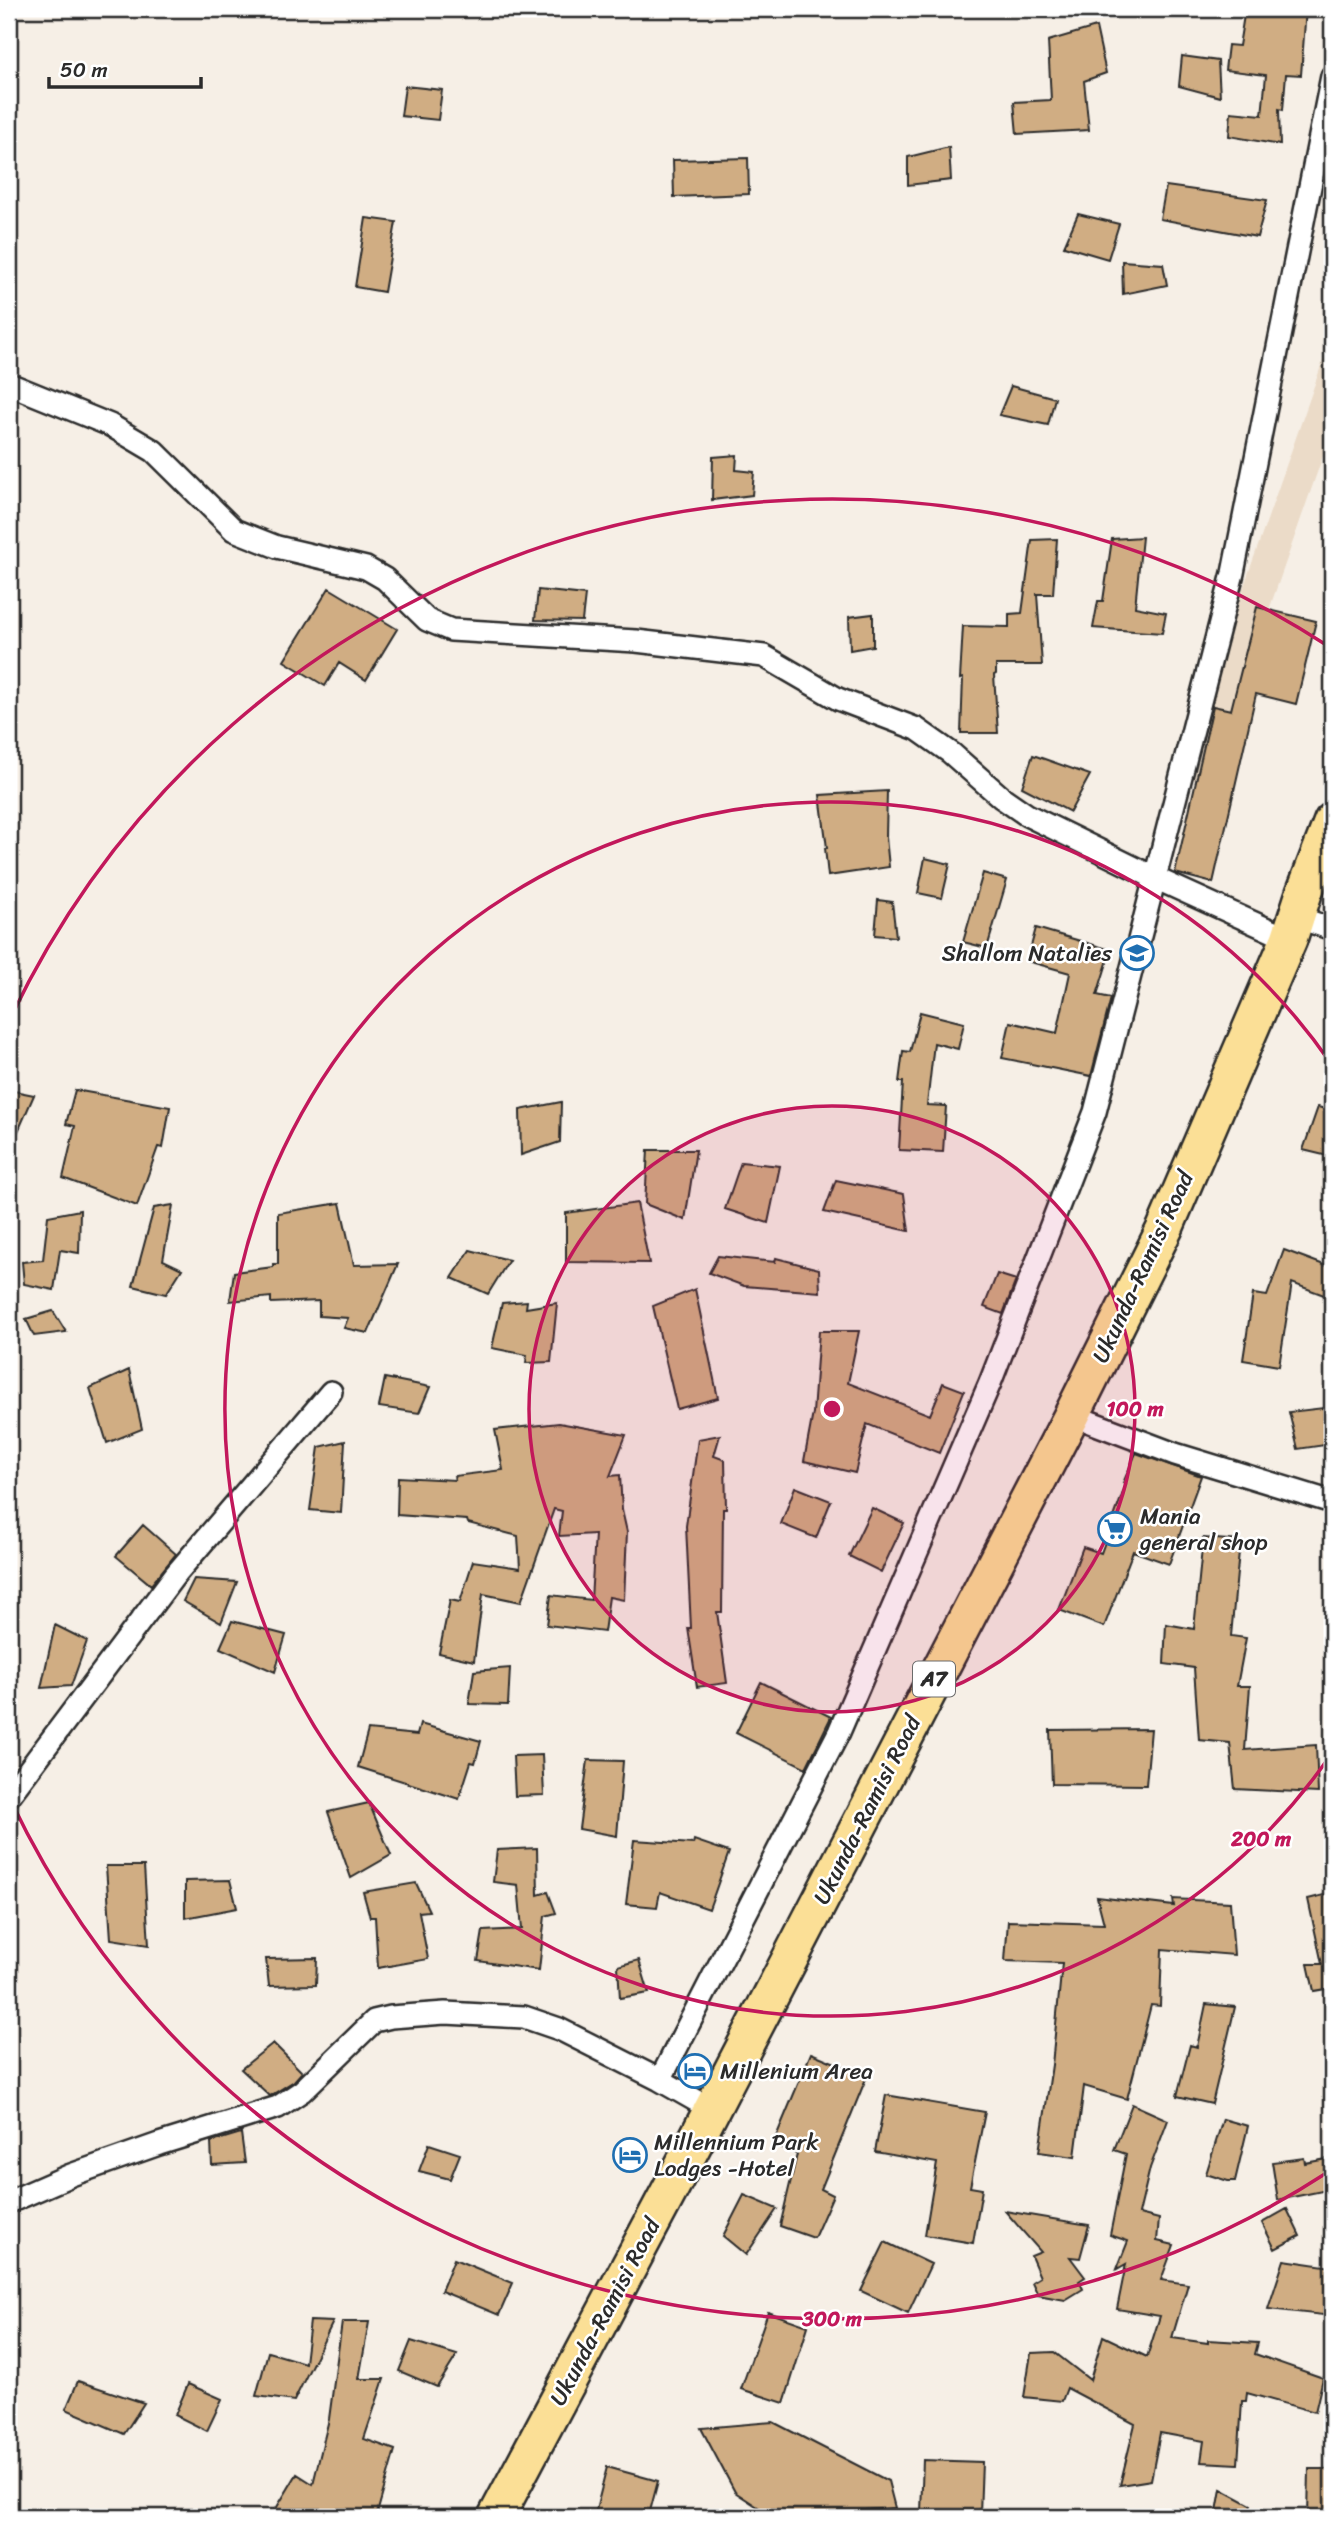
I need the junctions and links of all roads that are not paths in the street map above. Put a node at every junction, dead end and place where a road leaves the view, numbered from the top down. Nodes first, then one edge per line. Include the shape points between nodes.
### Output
1 (1332, 76) edge
2 (9, 384) edge
3 (1332, 821) edge
4 (1155, 878) junction
5 (1292, 928) junction
6 (1332, 929) edge
7 (331, 1392) dead end
8 (1072, 1415) junction
9 (1332, 1502) edge
10 (9, 1796) edge
11 (660, 2080) junction
12 (711, 2109) junction
13 (9, 2202) edge
14 (496, 2517) edge

1 - 4 street via 1233,573
2 - 4 street via 110,425 154,451 234,530 277,547 366,568 385,579 427,620 451,629 636,641 764,656 838,699 917,729 1027,816
3 - 5 highway, Ukunda-Ramisi Road / A7
4 - 5 street
4 - 11 street via 1095,1112 990,1383 839,1732
5 - 6 street
5 - 8 highway, Ukunda-Ramisi Road / A7 via 1165,1228
7 - 10 street via 175,1574
8 - 9 street via 1175,1454
8 - 12 highway, Ukunda-Ramisi Road / A7
11 - 12 street
11 - 13 street via 559,2029 524,2017 445,2013 391,2017 374,2021 302,2091 278,2107 146,2148
12 - 14 highway, Ukunda-Ramisi Road / A7

